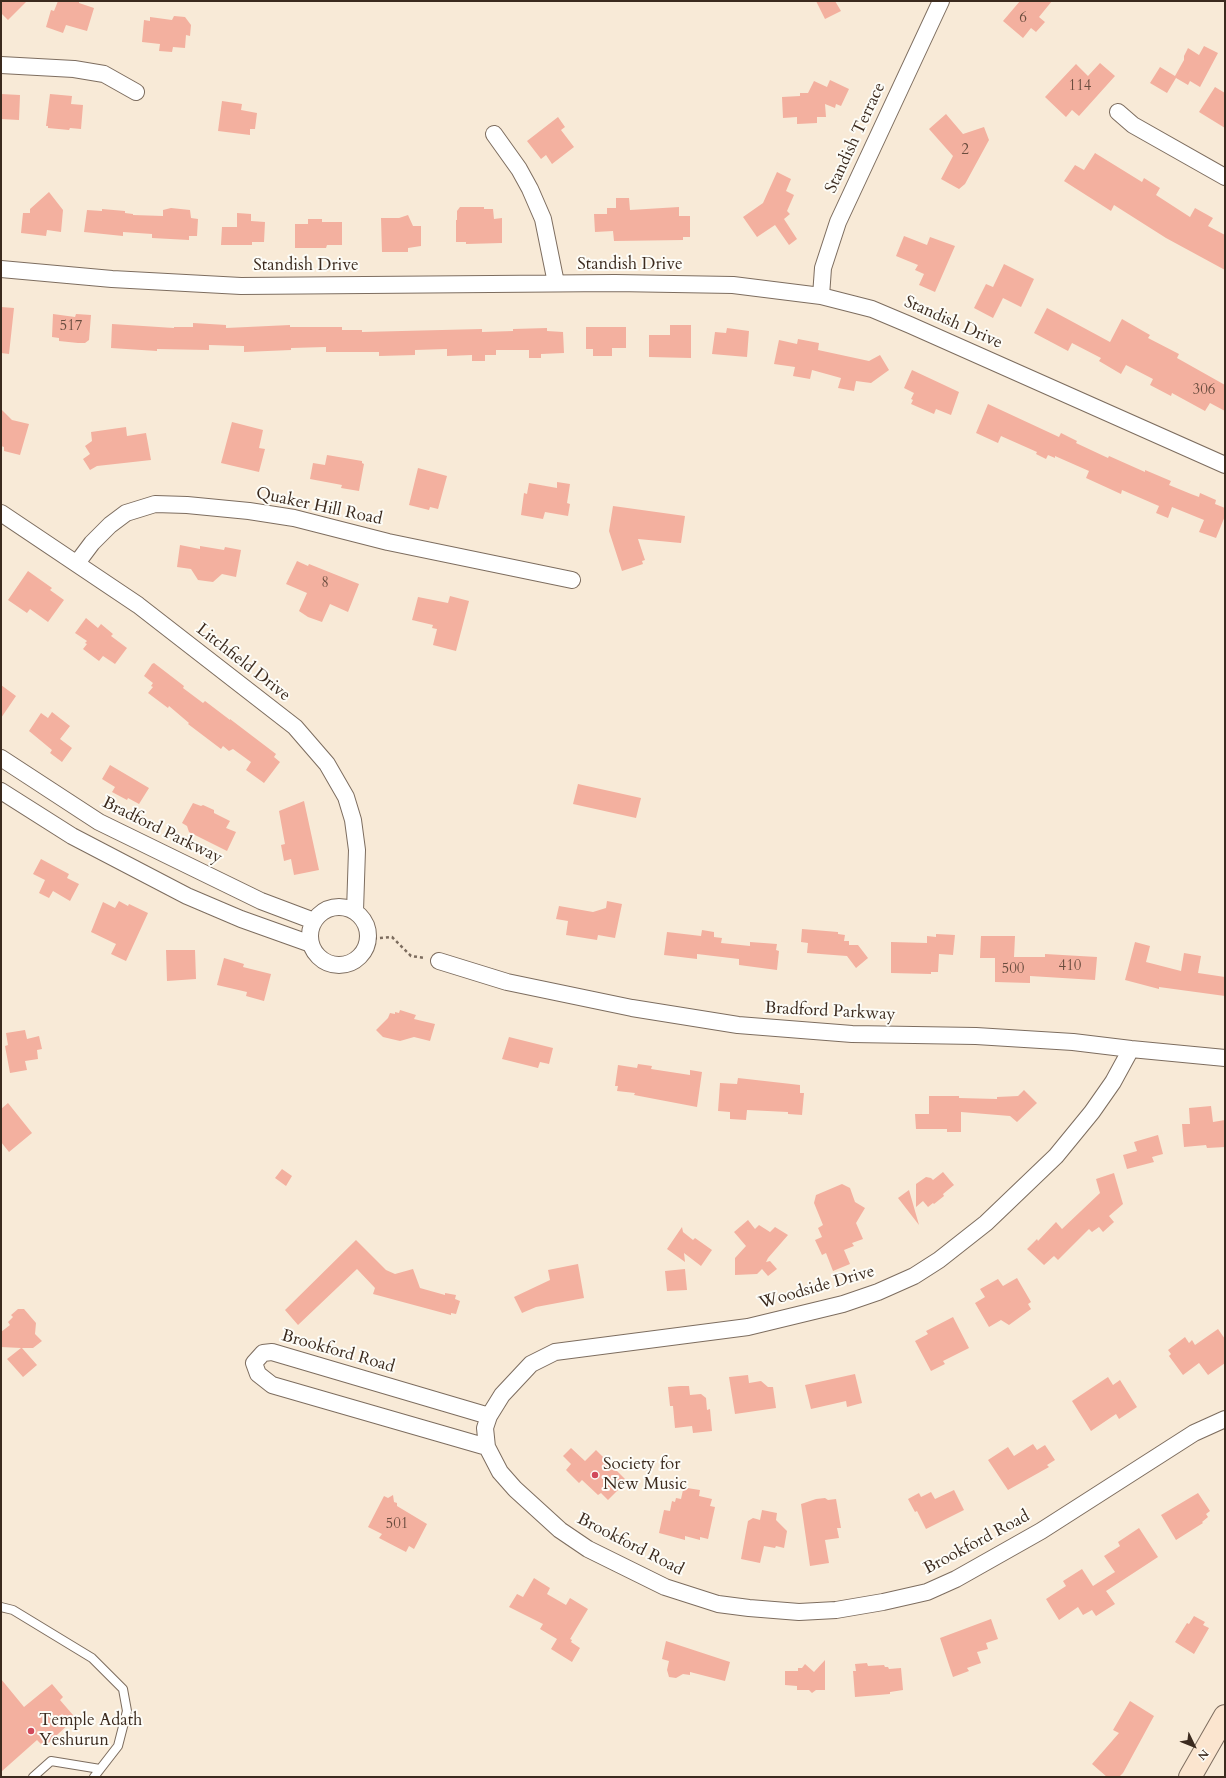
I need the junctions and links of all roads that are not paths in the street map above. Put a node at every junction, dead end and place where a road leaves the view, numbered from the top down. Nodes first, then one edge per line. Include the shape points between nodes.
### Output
1 (941, 1) edge
2 (1, 65) edge
3 (136, 92) dead end
4 (1118, 112) dead end
5 (494, 134) dead end
6 (1225, 177) edge
7 (1, 269) edge
8 (556, 283) junction
9 (821, 296) junction
10 (1225, 465) edge
11 (1, 513) edge
12 (78, 563) junction
13 (572, 580) dead end
14 (1, 758) edge
15 (1, 791) edge
16 (355, 911) junction
17 (314, 921) junction
18 (311, 944) junction
19 (440, 961) road end
20 (1131, 1050) junction
21 (1225, 1058) edge
22 (489, 1416) junction
23 (1225, 1419) edge
24 (487, 1447) junction
25 (1, 1607) edge
26 (1225, 1716) edge
27 (100, 1769) junction
28 (33, 1777) edge
29 (94, 1777) edge
30 (1190, 1777) edge

1 - 9 street, Standish Terrace via 838,222 823,268
2 - 3 street via 74,69 104,74
4 - 6 street via 1133,125
5 - 8 street via 519,168 543,219
7 - 8 street, Standish Drive via 112,279 241,286
8 - 9 street, Standish Drive via 733,285
9 - 10 street, Standish Drive via 872,309 904,322
11 - 12 street, Litchfield Drive
12 - 13 street, Quaker Hill Road via 92,543 126,513 155,504 187,505 294,518 388,542
12 - 16 street, Litchfield Drive via 138,605 295,726 327,764 346,797 353,820 357,850
14 - 17 street, Bradford Parkway via 99,822 261,901
15 - 18 street via 72,836 187,896
16 - 17 street via 337,906 320,914
16 - 18 street via 365,923 368,939 356,959 342,964 326,962 315,952
17 - 18 street via 310,936
19 - 20 street, Bradford Parkway via 507,982 632,1008 738,1025 852,1034 976,1036 1066,1041
20 - 21 street, Bradford Parkway
20 - 22 street, Woodside Drive via 1092,1112 1056,1156 986,1223 914,1276 843,1304 748,1327 555,1352 531,1364 502,1394
22 - 24 street, Brookford Road via 485,1428
22 - 24 street, Brookford Road via 272,1352 263,1353 254,1363 258,1374 272,1385
23 - 24 street, Brookford Road via 1194,1433 1041,1531 956,1579 927,1592 883,1602 836,1610 799,1612 718,1604 665,1586 588,1549 560,1530 515,1489 500,1472
25 - 27 lane via 13,1610 92,1658 122,1689 126,1711 118,1746
26 - 30 street
27 - 28 lane via 51,1761
27 - 29 lane

